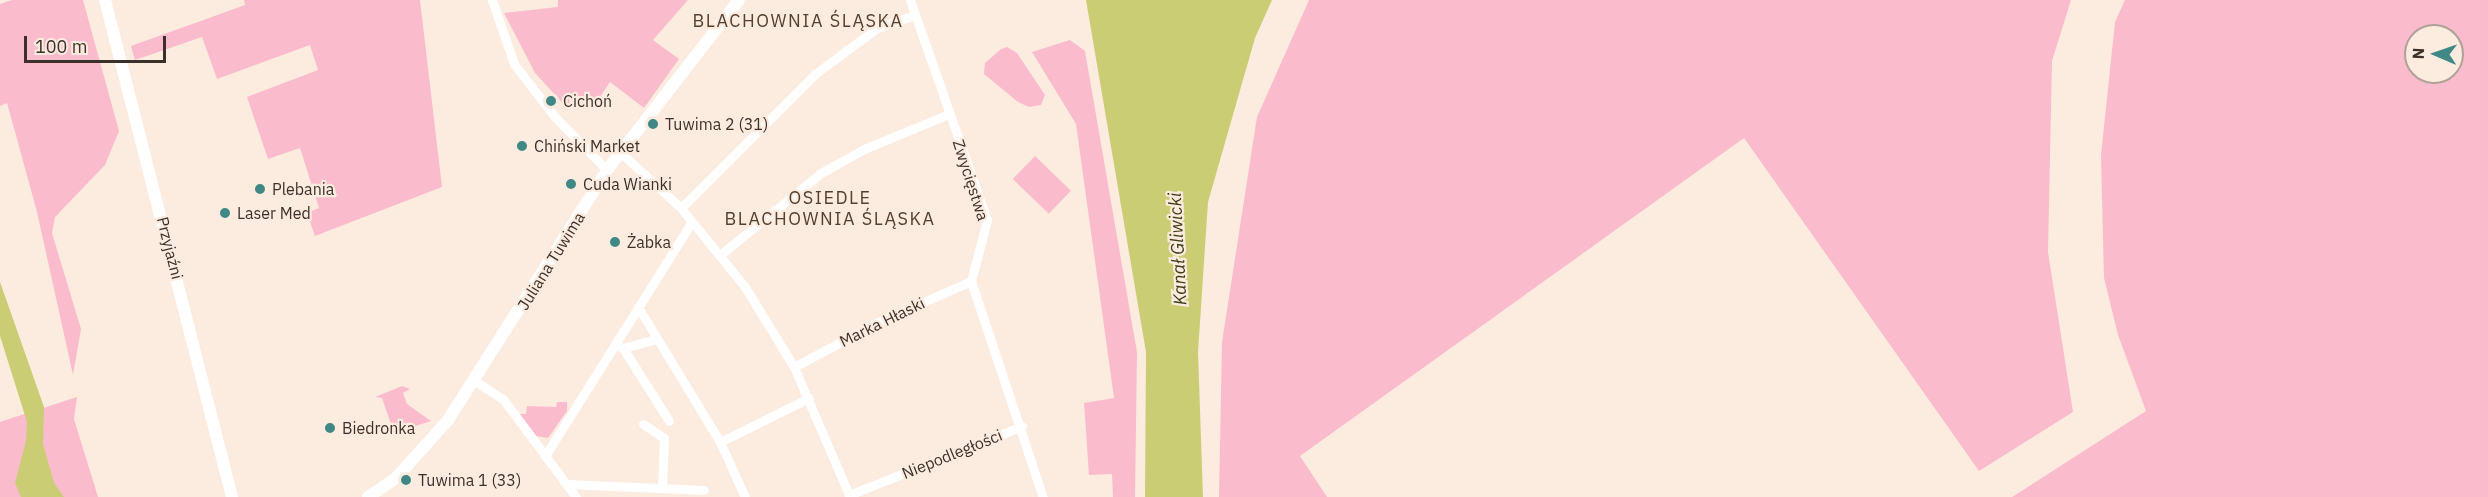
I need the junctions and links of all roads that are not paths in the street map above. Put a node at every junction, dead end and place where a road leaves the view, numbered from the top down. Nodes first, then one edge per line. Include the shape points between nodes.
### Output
1 (105, 0) edge
2 (492, 0) edge
3 (739, 0) edge
4 (910, 0) edge
5 (915, 15) junction
6 (949, 114) junction
7 (619, 151) junction
8 (606, 170) junction
9 (681, 208) junction
10 (692, 222) junction
11 (720, 255) junction
12 (971, 281) junction
13 (638, 307) junction
14 (657, 339) junction
15 (619, 346) junction
16 (794, 367) junction
17 (475, 381) junction
18 (809, 398) junction
19 (669, 421) dead end
20 (643, 424) dead end
21 (1022, 426) junction
22 (720, 442) junction
23 (545, 456) junction
24 (567, 484) junction
25 (662, 488) junction
26 (704, 490) dead end
27 (850, 496) edge
28 (232, 497) edge
29 (368, 497) edge
30 (576, 497) edge
31 (745, 497) edge
32 (1043, 497) edge

1 - 28 street, Przyjaźni
2 - 8 street via 514,64 555,117
3 - 7 street, Juliana Tuwima
4 - 5 street, Zwycięstwa
5 - 6 street, Zwycięstwa
5 - 9 street via 877,28 815,74
6 - 11 street via 864,148 821,173
6 - 12 street, Zwycięstwa via 987,220
7 - 8 street, Juliana Tuwima
7 - 9 street
8 - 17 street, Juliana Tuwima
9 - 10 street
10 - 11 street
10 - 13 street
11 - 16 street via 745,287
12 - 16 street, Marka Hłaski via 878,321
12 - 21 street
13 - 14 street
13 - 15 street
14 - 15 street
14 - 22 street
15 - 19 street via 640,383
15 - 23 street
16 - 18 street
17 - 23 street via 503,399
17 - 29 street, Juliana Tuwima via 420,456
18 - 22 street
18 - 27 street
20 - 25 street via 664,438
21 - 27 street, Niepodległości
21 - 32 street
22 - 31 street
23 - 24 street
24 - 25 street
24 - 30 street
25 - 26 street

